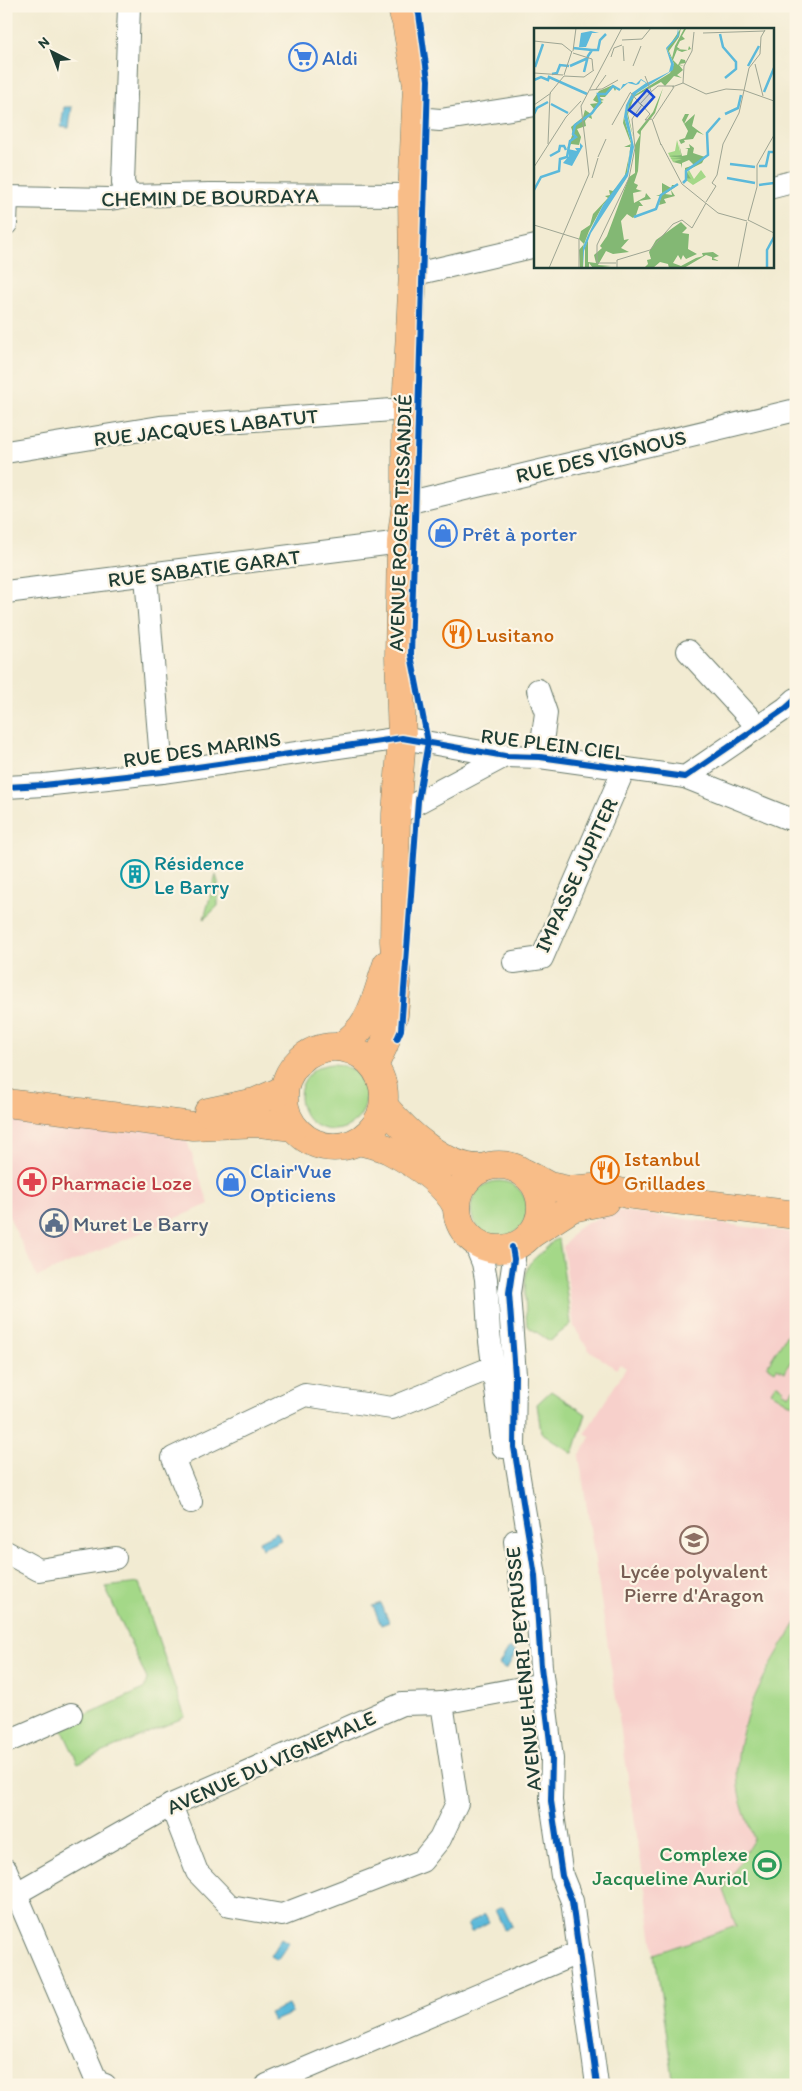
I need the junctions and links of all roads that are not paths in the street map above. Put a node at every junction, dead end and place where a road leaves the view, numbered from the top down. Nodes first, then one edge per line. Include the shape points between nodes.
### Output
1 (129, 6) edge
2 (401, 6) edge
3 (534, 105) edge
4 (416, 118) junction
5 (796, 181) edge
6 (774, 187) edge
7 (412, 195) junction
8 (129, 196) junction
9 (7, 197) edge
10 (6, 224) edge
11 (534, 246) edge
12 (413, 272) junction
13 (406, 409) junction
14 (796, 410) edge
15 (6, 452) edge
16 (406, 503) junction
17 (401, 542) junction
18 (146, 576) junction
19 (6, 592) edge
20 (688, 651) dead end
21 (538, 690) dead end
22 (796, 699) edge
23 (758, 727) junction
24 (402, 738) junction
25 (505, 756) junction
26 (540, 757) junction
27 (624, 769) junction
28 (162, 772) junction
29 (685, 777) junction
30 (6, 787) edge
31 (396, 814) junction
32 (796, 817) edge
33 (394, 941) junction
34 (514, 962) dead end
35 (340, 1047) junction
36 (374, 1066) junction
37 (283, 1090) junction
38 (6, 1103) edge
39 (384, 1106) junction
40 (158, 1122) junction
41 (293, 1127) junction
42 (359, 1141) junction
43 (483, 1168) junction
44 (525, 1173) junction
45 (626, 1194) junction
46 (457, 1208) junction
47 (796, 1215) edge
48 (522, 1240) junction
49 (474, 1241) junction
50 (493, 1367) junction
51 (191, 1502) dead end
52 (6, 1552) edge
53 (115, 1558) dead end
54 (542, 1676) junction
55 (442, 1703) junction
56 (70, 1714) dead end
57 (6, 1742) edge
58 (170, 1804) junction
59 (6, 1870) edge
60 (17, 1893) junction
61 (580, 1952) junction
62 (106, 2085) edge
63 (267, 2085) edge
64 (597, 2085) edge

1 - 8 street via 123,183
2 - 4 main road, AVENUE ROGER TISSANDIÉ via 417,85
3 - 4 street via 440,120
4 - 7 main road, AVENUE ROGER TISSANDIÉ
5 - 6 street
7 - 8 street, CHEMIN DE BOURDAYA
7 - 12 main road, AVENUE ROGER TISSANDIÉ
8 - 9 street, CHEMIN DE BOURDAYA via 110,199
9 - 10 street, CHEMIN DE BOURDAYA
11 - 12 street
12 - 13 main road, AVENUE ROGER TISSANDIÉ
13 - 15 street, RUE JACQUES LABATUT via 160,427
13 - 16 main road, AVENUE ROGER TISSANDIÉ
14 - 16 street, RUE DES VIGNOUS
16 - 17 main road, AVENUE ROGER TISSANDIÉ
17 - 18 street, RUE SABATIE GARAT
17 - 24 main road, AVENUE ROGER TISSANDIÉ via 399,657
18 - 19 street, RUE SABATIE GARAT
18 - 28 street
20 - 23 street
21 - 26 street via 546,713
22 - 23 street
23 - 29 street
24 - 25 street, RUE PLEIN CIEL
24 - 28 street, RUE DES MARINS
24 - 31 main road, AVENUE ROGER TISSANDIÉ
25 - 26 street, RUE PLEIN CIEL
25 - 31 street, RUE PLEIN CIEL
26 - 27 street, RUE PLEIN CIEL
27 - 29 street, RUE PLEIN CIEL
27 - 34 street, IMPASSE JUPITER via 542,958
28 - 30 street, RUE DES MARINS via 44,786
29 - 32 street, RUE PLEIN CIEL via 787,818
31 - 33 main road, AVENUE ROGER TISSANDIÉ
33 - 35 main road, AVENUE ROGER TISSANDIÉ via 374,1007 364,1026
33 - 36 main road, AVENUE ROGER TISSANDIÉ via 398,983 394,1015
35 - 36 main road via 356,1051
35 - 37 main road via 320,1049 299,1061
36 - 39 main road via 384,1088
37 - 40 main road via 255,1102
37 - 41 main road via 284,1105
38 - 40 main road
39 - 42 main road via 377,1124
39 - 43 main road via 402,1128 449,1161 470,1169
40 - 41 main road via 193,1126 259,1124
41 - 42 main road via 307,1139 323,1146 335,1148
42 - 46 main road via 388,1149 436,1180
43 - 44 main road via 505,1165
43 - 46 main road via 465,1182
44 - 45 main road via 549,1186 568,1190 604,1187
44 - 48 main road via 538,1191 541,1213
45 - 47 main road
45 - 48 main road via 572,1208
46 - 49 main road via 460,1224
48 - 49 main road via 492,1249
48 - 54 street, AVENUE HENRI PEYRUSSE via 514,1259 509,1293 516,1375 514,1447 535,1576
49 - 50 street, AVENUE HENRI PEYRUSSE via 486,1280
50 - 51 street via 392,1408 305,1395 173,1458
50 - 54 street, AVENUE HENRI PEYRUSSE via 523,1607
52 - 53 street via 39,1570
54 - 55 street, AVENUE DU VIGNEMALE
54 - 61 street, AVENUE HENRI PEYRUSSE via 552,1759 564,1800 574,1872 572,1901
55 - 58 street, AVENUE DU VIGNEMALE via 402,1704
55 - 58 street via 457,1803 440,1839 422,1862 282,1915 230,1906 197,1872
56 - 57 street
58 - 60 street, AVENUE DU VIGNEMALE
59 - 60 street
60 - 62 street via 97,2082
61 - 63 street
61 - 64 street, AVENUE HENRI PEYRUSSE

